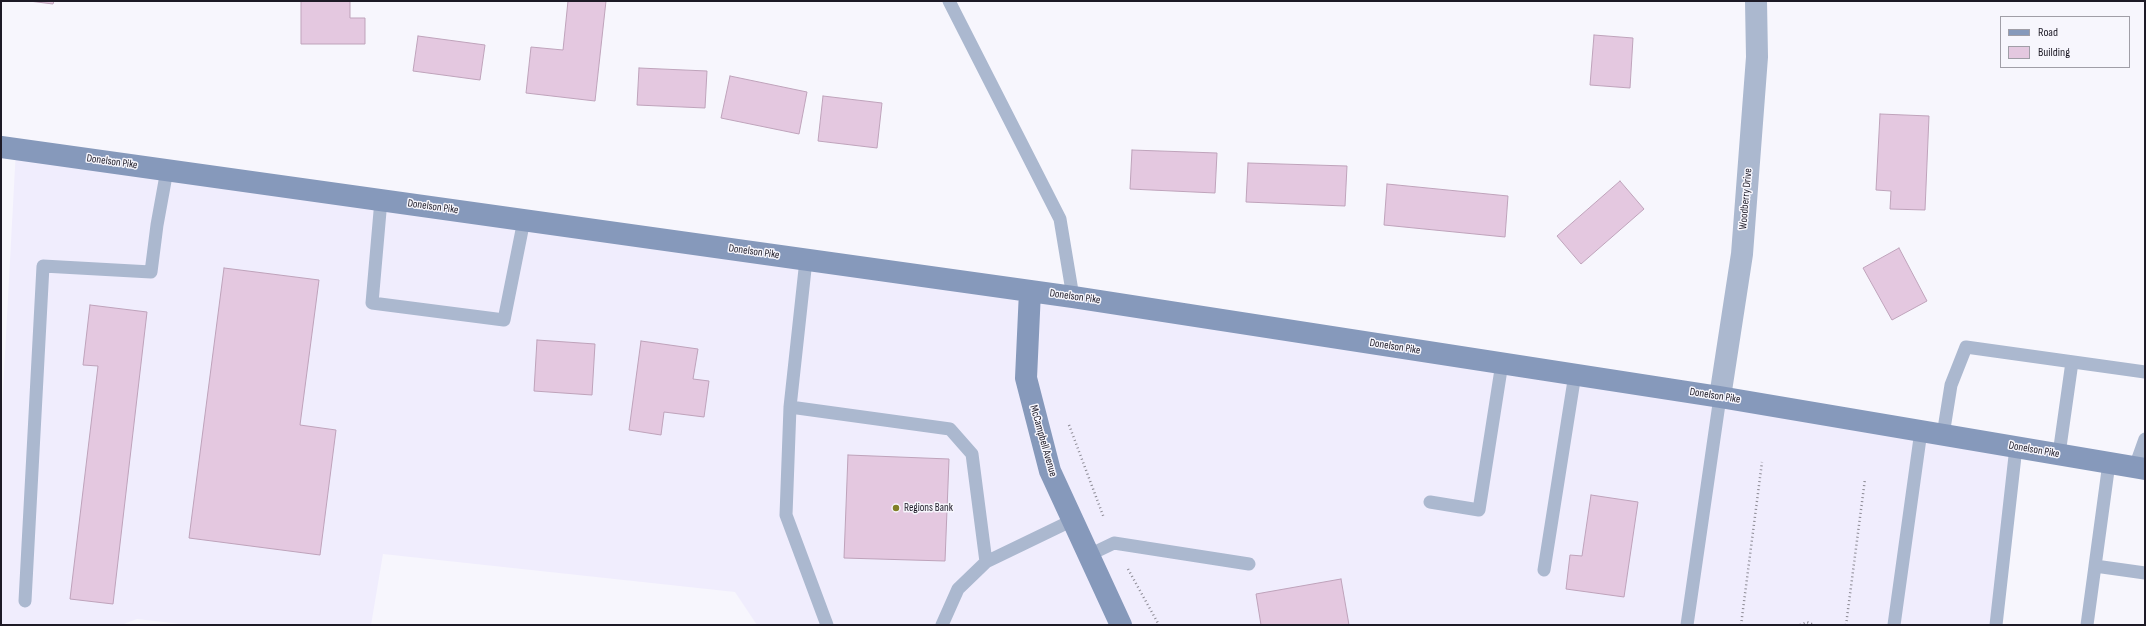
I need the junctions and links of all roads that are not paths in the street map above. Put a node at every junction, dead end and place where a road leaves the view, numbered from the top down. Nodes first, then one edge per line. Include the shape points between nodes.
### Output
1 (949, 1) edge
2 (1756, 1) edge
3 (1, 147) edge
4 (167, 170) junction
5 (381, 200) junction
6 (524, 220) junction
7 (806, 260) junction
8 (1030, 291) junction
9 (1073, 297) junction
10 (2072, 362) junction
11 (1502, 363) junction
12 (2145, 372) edge
13 (1575, 374) junction
14 (1720, 397) junction
15 (790, 407) junction
16 (1921, 431) junction
17 (1943, 435) junction
18 (2145, 439) edge
19 (2016, 447) junction
20 (2059, 454) junction
21 (2109, 463) junction
22 (2140, 468) edge
23 (1430, 502) dead end
24 (1072, 520) junction
25 (1089, 555) junction
26 (986, 562) junction
27 (1248, 564) dead end
28 (2095, 566) junction
29 (1544, 570) dead end
30 (2145, 574) edge
31 (25, 601) dead end
32 (827, 625) edge
33 (942, 625) edge
34 (1121, 625) edge
35 (1687, 625) edge
36 (1894, 625) edge
37 (1996, 625) edge
38 (2087, 625) edge

1 - 9 lane via 1060,219
2 - 14 street, Woodberry Drive via 1757,57 1742,254
3 - 4 main road, Donelson Pike
4 - 5 main road, Donelson Pike
4 - 31 lane via 151,272 43,266
5 - 6 main road, Donelson Pike
5 - 6 lane via 372,303 504,320
6 - 7 main road, Donelson Pike
7 - 8 main road, Donelson Pike
7 - 15 lane
8 - 9 main road, Donelson Pike
8 - 24 main road, McCampbell Avenue via 1026,378 1050,471
9 - 11 main road, Donelson Pike
10 - 12 lane
10 - 17 lane via 1966,347 1951,385
10 - 20 lane
11 - 13 main road, Donelson Pike
11 - 23 lane via 1479,510
13 - 14 main road, Donelson Pike
13 - 29 lane
14 - 16 main road, Donelson Pike
14 - 35 lane
15 - 26 lane via 950,429 972,454
15 - 32 lane via 786,515
16 - 17 main road, Donelson Pike
16 - 36 lane
17 - 19 main road, Donelson Pike
18 - 22 lane
19 - 20 main road, Donelson Pike
19 - 37 lane
20 - 21 main road, Donelson Pike
21 - 22 main road, Donelson Pike
21 - 28 lane
24 - 25 main road, McCampbell Avenue
24 - 26 lane
25 - 27 lane via 1114,543
25 - 34 main road, McCampbell Avenue
26 - 33 lane via 958,589
28 - 30 lane
28 - 38 lane

